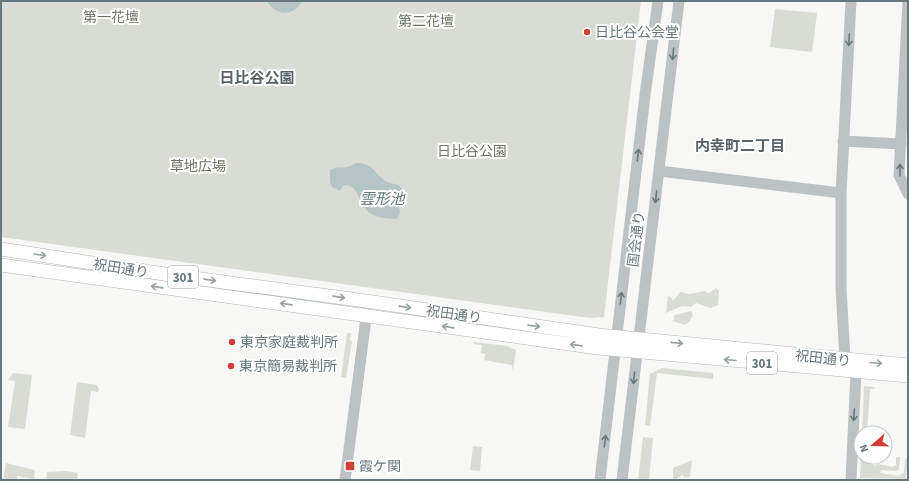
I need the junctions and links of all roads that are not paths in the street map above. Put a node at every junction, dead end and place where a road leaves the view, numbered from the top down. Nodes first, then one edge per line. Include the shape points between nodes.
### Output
1 (658, 1) edge
2 (679, 1) edge
3 (851, 1) edge
4 (908, 1) edge
5 (906, 82) edge
6 (843, 141) junction
7 (901, 144) junction
8 (659, 171) junction
9 (841, 193) junction
10 (908, 194) edge
11 (1, 249) edge
12 (1, 265) edge
13 (366, 301) junction
14 (366, 315) junction
15 (616, 343) junction
16 (638, 345) junction
17 (850, 365) junction
18 (908, 365) edge
19 (908, 376) edge
20 (345, 480) edge
21 (600, 480) edge
22 (622, 480) edge
23 (851, 480) edge

15 -> 1 street, 国会通り
2 -> 8 street, 国会通り
3 -> 6 street
4 - 5 street
5 - 7 street
6 - 7 street
6 - 9 street
10 -> 7 street via 899,175
8 - 9 street
8 -> 16 street, 国会通り
9 - 17 street via 841,288
11 -> 13 main road, 祝田通り / 301
14 -> 12 main road, 祝田通り / 301
13 - 14 street
13 -> 15 main road, 祝田通り / 301
15 -> 14 main road, 祝田通り / 301
14 - 20 street
15 - 16 main road, 祝田通り / 301
21 -> 15 street, 国会通り
16 - 17 main road, 祝田通り / 301
16 -> 22 street, 国会通り
17 -> 18 main road, 祝田通り / 301
17 - 19 main road, 祝田通り / 301
17 -> 23 street

